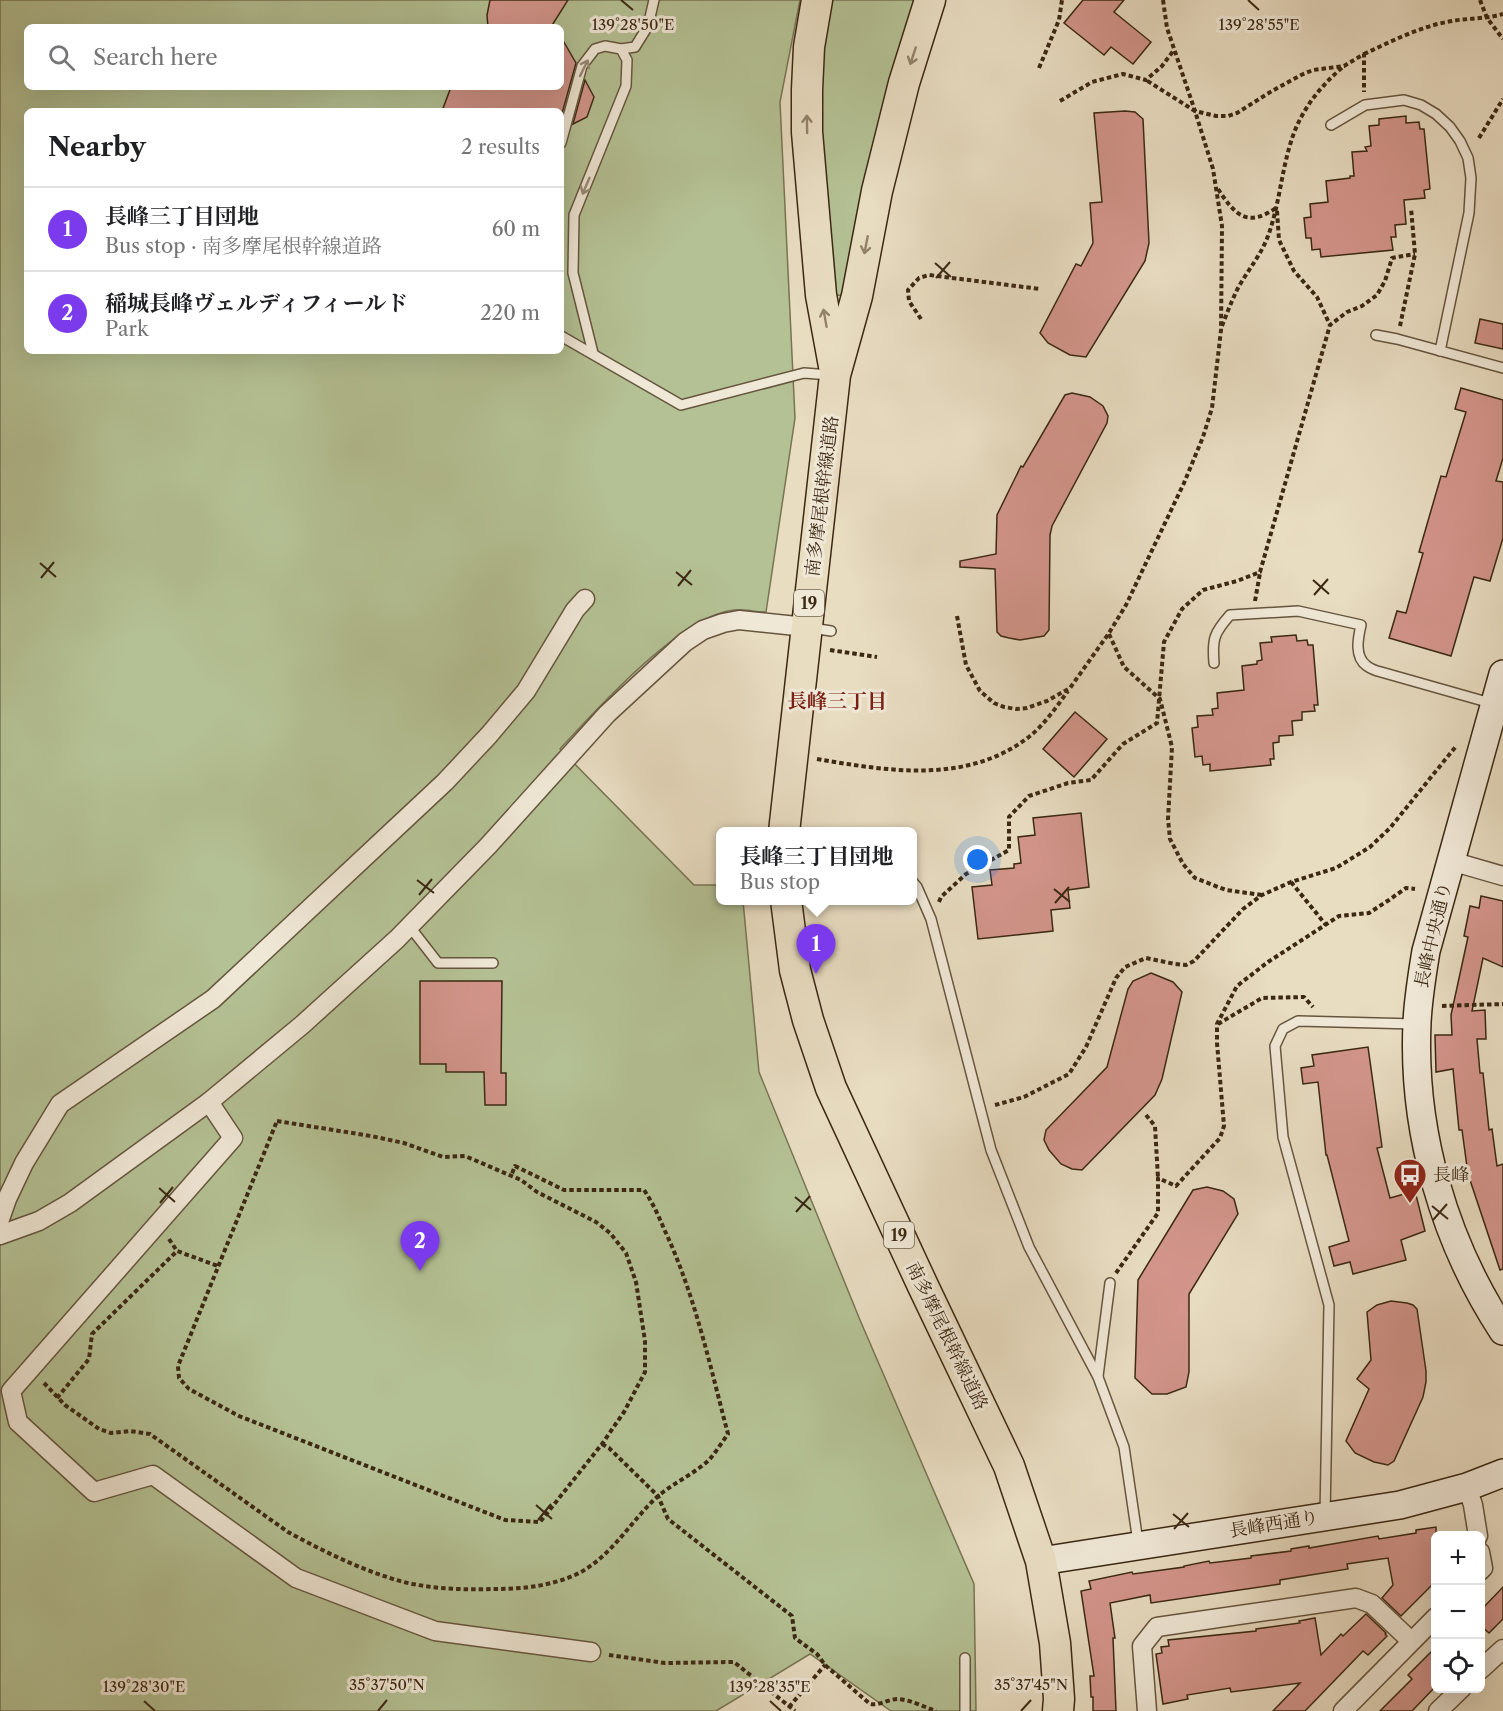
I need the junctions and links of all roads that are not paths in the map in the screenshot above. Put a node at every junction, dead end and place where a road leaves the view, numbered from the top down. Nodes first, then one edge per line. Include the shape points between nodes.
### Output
1 (654, 0) edge
2 (817, 0) edge
3 (930, 0) edge
4 (621, 49) junction
5 (1330, 125) dead end
6 (564, 132) edge
7 (1376, 335) dead end
8 (564, 338) edge
9 (1440, 351) junction
10 (593, 353) junction
11 (1503, 368) edge
12 (836, 375) junction
13 (585, 599) dead end
14 (819, 629) junction
15 (1214, 663) dead end
16 (1503, 674) edge
17 (1494, 704) junction
18 (785, 827) edge
19 (1451, 861) junction
20 (1503, 876) edge
21 (917, 887) edge
22 (786, 905) edge
23 (410, 927) junction
24 (493, 963) dead end
25 (1417, 1024) junction
26 (208, 1102) junction
27 (0, 1220) edge
28 (0, 1235) edge
29 (1110, 1283) road end
30 (1503, 1331) edge
31 (1098, 1377) junction
32 (1503, 1473) edge
33 (1467, 1487) junction
34 (1325, 1517) junction
35 (1477, 1531) edge
36 (1138, 1545) junction
37 (1041, 1561) junction
38 (1431, 1622) edge
39 (1412, 1641) junction
40 (1503, 1648) edge
41 (591, 1652) road end
42 (965, 1658) dead end
43 (1485, 1665) edge
44 (1458, 1693) edge
45 (965, 1711) edge
46 (1058, 1711) edge
47 (1147, 1711) edge
48 (1343, 1711) edge
49 (1438, 1711) edge

1 - 4 lane via 648,26 635,47
12 -> 2 main road, 南多摩尾根幹線道路 / 19 via 821,295 807,132 809,47
3 -> 12 main road, 南多摩尾根幹線道路 / 19 via 879,180 857,296
6 -> 4 lane via 582,66 596,49
4 -> 10 lane via 627,60 626,86 574,215 573,273
5 - 9 lane via 1365,105 1404,100 1436,114 1450,127 1468,158 1469,213
7 - 9 lane
8 - 10 lane
9 - 11 lane
10 - 12 lane via 681,405 804,373
12 - 14 main road, 南多摩尾根幹線道路 / 19
13 - 27 street via 526,691 445,782 213,999 60,1104 24,1163
14 - 18 main road, 南多摩尾根幹線道路 / 19
14 - 23 street via 739,620 703,630 685,642 607,714
15 - 17 lane via 1217,630 1230,615 1298,611 1361,625 1359,655 1365,666
16 - 17 street, 長峰中央通り
17 - 19 street, 長峰中央通り
19 - 20 street
19 - 25 street, 長峰中央通り via 1426,951
21 - 31 lane via 931,919 990,1150 1029,1247
22 - 37 main road, 南多摩尾根幹線道路 / 19 via 798,980 831,1088 1010,1466
23 - 24 lane via 438,963
23 - 26 street via 302,1025
25 - 30 street, 長峰中央通り via 1417,1068 1431,1163 1462,1259
25 - 34 lane via 1298,1021 1283,1029 1275,1046 1283,1137 1329,1305
26 - 28 street via 70,1203 39,1221
26 - 41 street via 233,1138 12,1391 18,1422 94,1492 153,1475 296,1578 435,1631
29 - 31 lane
31 - 36 lane via 1124,1447
32 - 33 street, 長峰西通り
33 - 34 street, 長峰西通り via 1400,1505
33 - 35 street
34 - 36 street, 長峰西通り
36 - 37 street, 長峰西通り
37 - 46 main road, 南多摩尾根幹線道路 / 19 via 1054,1643
38 - 39 street
39 - 47 street via 1372,1604 1356,1598 1157,1627 1143,1646
39 - 48 street
40 - 43 street
42 - 45 lane
44 - 49 street

